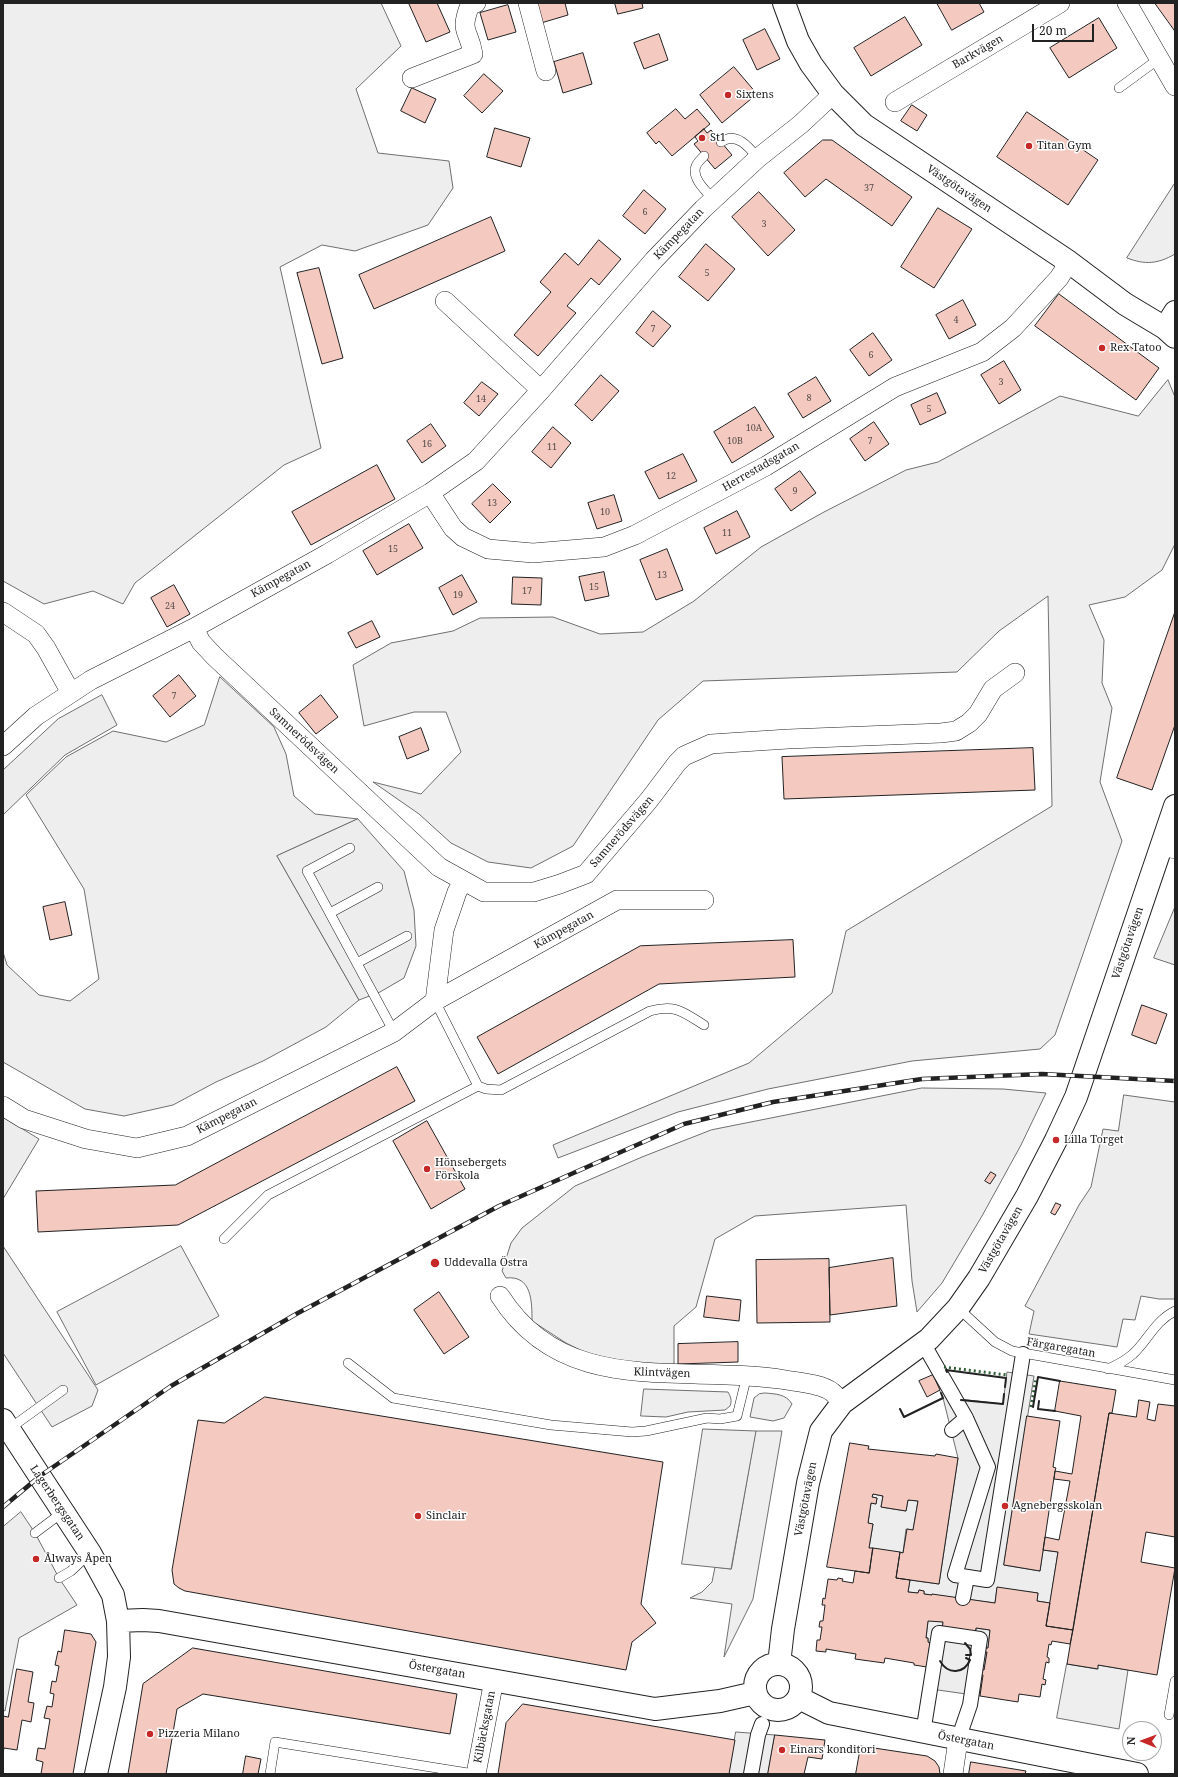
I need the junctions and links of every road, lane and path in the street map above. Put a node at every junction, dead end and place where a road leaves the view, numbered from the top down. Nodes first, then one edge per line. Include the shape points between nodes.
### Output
1 (476, 3) edge
2 (528, 3) edge
3 (784, 3) edge
4 (1060, 3) edge
5 (1127, 3) edge
6 (1160, 58) junction
7 (546, 71) dead end
8 (412, 78) dead end
9 (1175, 86) edge
10 (1119, 88) dead end
11 (833, 94) junction
12 (895, 102) dead end
13 (721, 142) dead end
14 (704, 156) dead end
15 (758, 158) junction
16 (713, 199) junction
17 (1069, 262) junction
18 (445, 301) dead end
19 (1172, 326) edge
20 (542, 390) junction
21 (430, 493) junction
22 (3, 612) edge
23 (194, 628) junction
24 (1015, 672) dead end
25 (71, 693) junction
26 (3, 746) edge
27 (1175, 806) edge
28 (1168, 847) edge
29 (350, 848) dead end
30 (463, 881) junction
31 (378, 887) dead end
32 (704, 900) dead end
33 (330, 913) junction
34 (407, 936) dead end
35 (357, 963) junction
36 (435, 1001) junction
37 (704, 1026) dead end
38 (394, 1032) junction
39 (478, 1086) junction
40 (3, 1106) edge
41 (224, 1239) dead end
42 (500, 1296) dead end
43 (958, 1308) junction
44 (1175, 1311) edge
45 (922, 1343) junction
46 (1023, 1354) junction
47 (348, 1363) dead end
48 (1108, 1369) junction
49 (747, 1375) junction
50 (1175, 1380) edge
51 (63, 1390) dead end
52 (842, 1403) junction
53 (966, 1418) junction
54 (6, 1425) edge
55 (952, 1430) dead end
56 (988, 1467) junction
57 (1004, 1471) junction
58 (63, 1512) junction
59 (35, 1533) dead end
60 (90, 1553) junction
61 (967, 1577) junction
62 (59, 1578) dead end
63 (963, 1598) dead end
64 (118, 1621) junction
65 (779, 1664) junction
66 (494, 1680) junction
67 (1175, 1681) edge
68 (755, 1693) junction
69 (798, 1698) junction
70 (1169, 1715) dead end
71 (762, 1724) dead end
72 (923, 1733) junction
73 (958, 1740) junction
74 (96, 1774) edge
75 (270, 1774) edge
76 (475, 1774) edge
77 (751, 1774) edge
78 (953, 1774) edge
79 (1137, 1774) edge

1 - 8 street via 470,5 464,28 473,54
2 - 7 street
3 - 11 street, Västgötavägen via 798,41
4 - 12 street, Barkvägen
5 - 6 street
6 - 9 street
6 - 10 lane
11 - 15 street, Kämpegatan via 802,124
11 - 17 street, Västgötavägen via 864,125
13 - 15 lane via 734,138 741,141 748,145
14 - 16 lane via 695,170 697,179
15 - 16 street, Kämpegatan
16 - 20 street, Kämpegatan via 654,260
17 - 19 street, Västgötavägen via 1125,304
17 - 21 street, Herrestadsgatan via 1059,278 1013,328 982,352 895,387 766,466 635,535 604,547 533,553 488,549 463,537 453,528
18 - 20 street
20 - 21 street, Kämpegatan via 476,461
21 - 23 street, Kämpegatan
22 - 25 street via 36,634
23 - 25 street, Kämpegatan via 91,680
23 - 30 street, Samnerödsvägen via 201,642 214,656 439,867
24 - 30 street, Samnerödsvägen via 993,689 969,724 956,731 711,744 696,749 677,763 586,874 534,892 484,892
25 - 26 street, Kämpegatan via 36,716
27 - 28 street, Västgötavägen
28 - 43 street, Västgötavägen via 1076,1097 1027,1196 979,1278
29 - 33 lane via 307,871
30 - 36 street via 444,930
31 - 33 lane
32 - 36 street, Kämpegatan via 617,900
33 - 35 lane
34 - 35 lane
35 - 38 lane
36 - 38 street, Kämpegatan
36 - 39 lane
37 - 39 lane via 675,1008 650,1010 501,1090
38 - 40 street, Kämpegatan via 188,1136 137,1148 86,1139 24,1119
39 - 41 lane via 268,1195
42 - 49 street, Klintvägen via 511,1314 530,1332 562,1353 584,1361 637,1373
43 - 45 street, Västgötavägen
43 - 46 lane, Färgaregatan via 995,1342
44 - 48 lane via 1152,1330 1134,1353 1122,1363
45 - 52 street, Västgötavägen
45 - 53 street
46 - 48 lane, Färgaregatan
46 - 57 street
47 - 49 lane via 393,1398 551,1425 632,1432 660,1429 707,1418 737,1416
48 - 50 lane, Färgaregatan
49 - 52 street, Klintvägen via 808,1383 832,1392
51 - 54 lane
52 - 65 street, Västgötavägen via 821,1431 808,1483
53 - 55 street
53 - 56 street
54 - 58 street, Lagerbergsgatan
56 - 57 street
56 - 61 street via 955,1575
57 - 61 street via 987,1580
58 - 59 lane
58 - 60 street, Lagerbergsgatan
60 - 62 lane via 71,1571
60 - 64 street, Lagerbergsgatan via 114,1595
61 - 63 street
64 - 66 street, Östergatan via 159,1621
64 - 74 street, Lagerbergsgatan via 119,1657 115,1687
65 - 68 street via 772,1664 760,1672 756,1678
65 - 69 street via 794,1669 799,1676 801,1691
66 - 68 street, Östergatan via 655,1709 720,1701
66 - 76 street, Kilbäcksgatan
67 - 70 lane
68 - 69 street via 764,1706 779,1710 787,1709
69 - 72 street, Östergatan via 829,1714
71 - 77 street
72 - 73 street, Östergatan
72 - 73 street via 929,1675 939,1633 958,1634 980,1639 970,1705
73 - 78 street
73 - 79 street, Östergatan
75 - 76 lane via 275,1742

